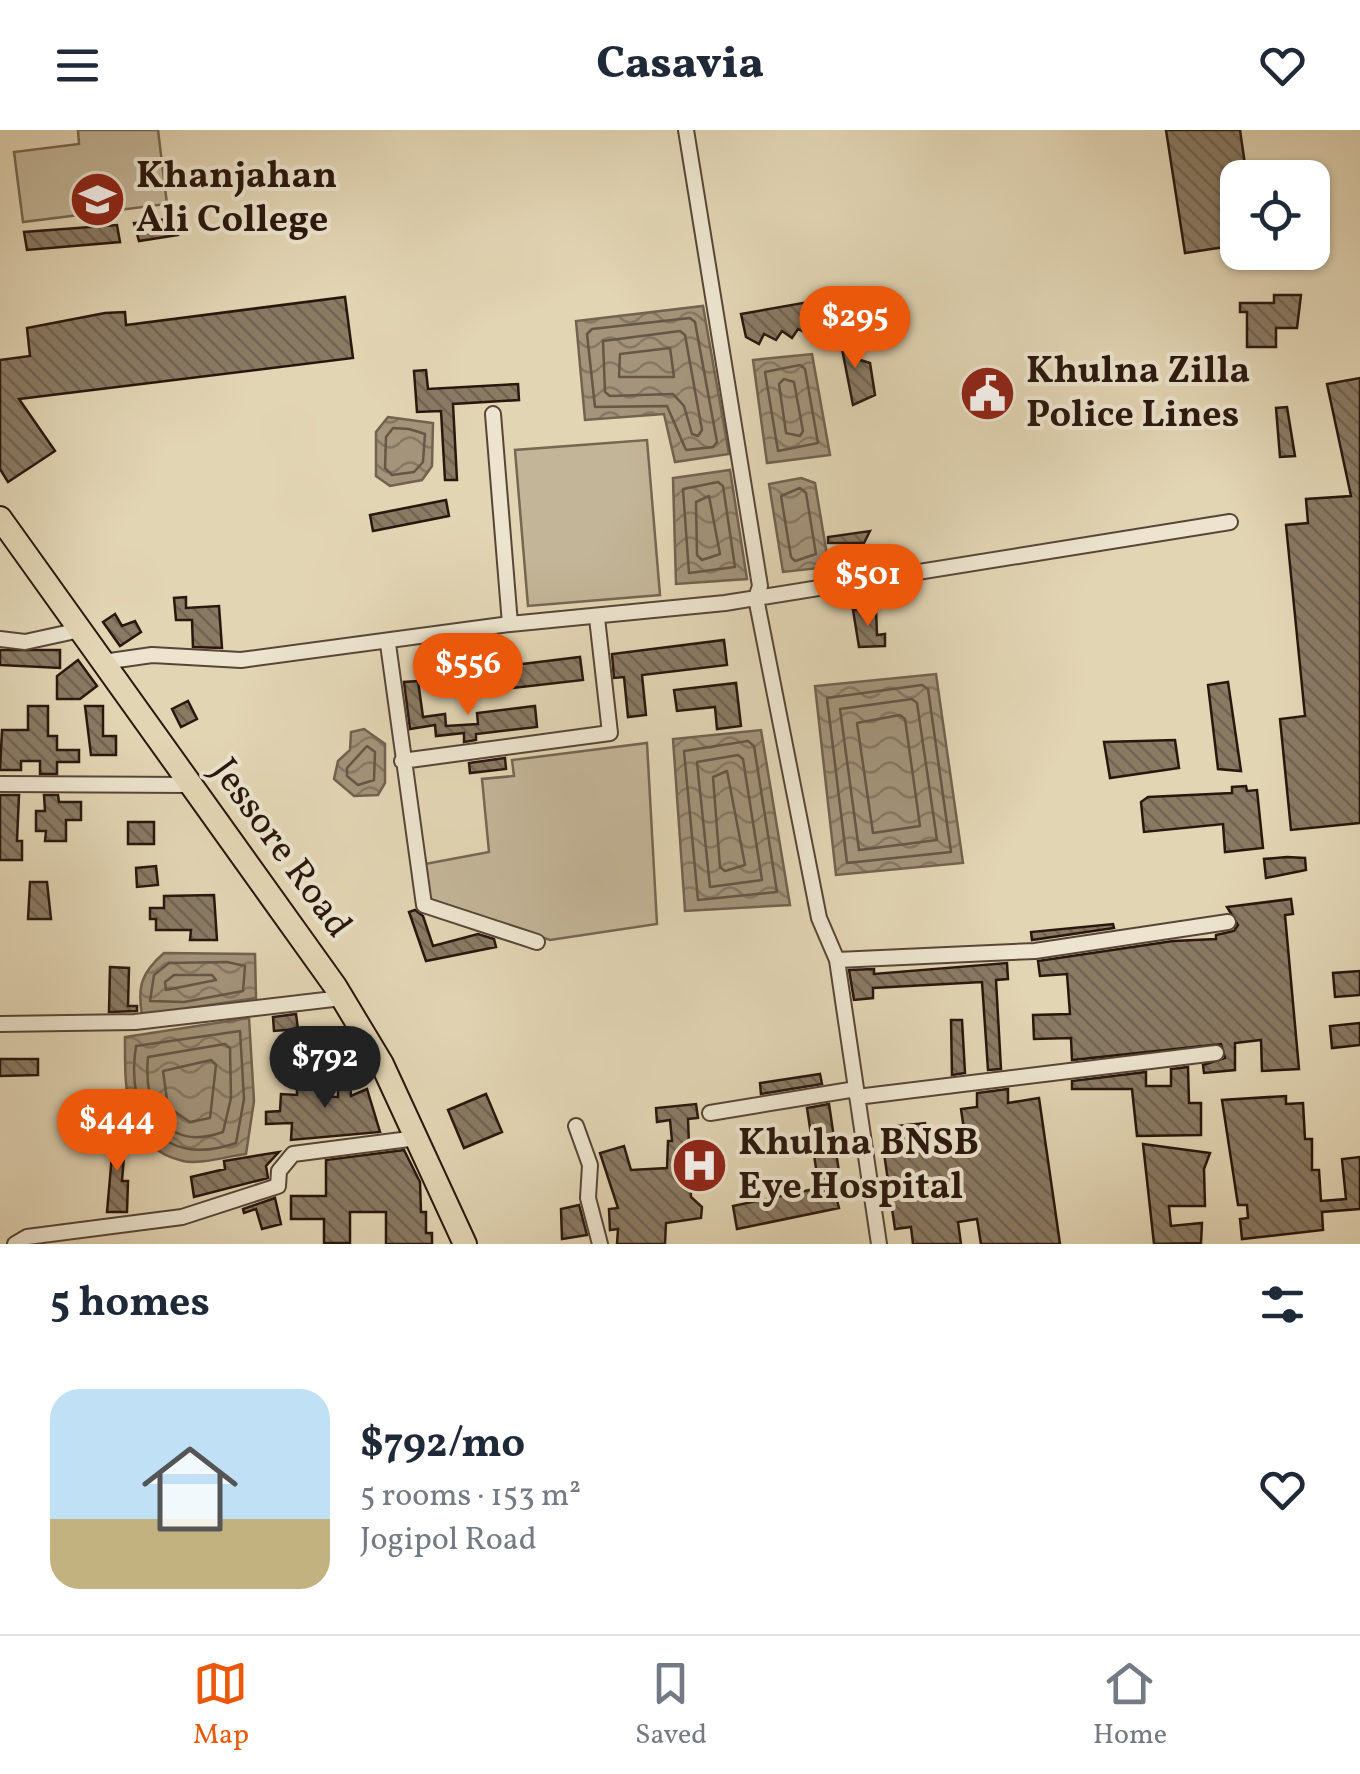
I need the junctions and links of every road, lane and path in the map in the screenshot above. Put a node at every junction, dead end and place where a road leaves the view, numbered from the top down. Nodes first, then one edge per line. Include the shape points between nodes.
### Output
1 (686, 130) edge
2 (493, 414) dead end
3 (0, 518) edge
4 (1230, 522) dead end
5 (756, 598) junction
6 (596, 618) junction
7 (510, 624) junction
8 (80, 630) junction
9 (0, 639) edge
10 (388, 644) junction
11 (103, 662) junction
12 (402, 761) junction
13 (0, 784) edge
14 (191, 785) junction
15 (1228, 922) dead end
16 (537, 942) dead end
17 (837, 960) junction
18 (342, 998) junction
19 (0, 1024) edge
20 (1216, 1053) dead end
21 (856, 1093) junction
22 (710, 1113) dead end
23 (576, 1126) dead end
24 (416, 1138) junction
25 (15, 1244) edge
26 (465, 1244) edge
27 (600, 1244) edge
28 (879, 1244) edge

1 - 5 street via 760,586
2 - 7 street
3 - 8 highway, Jessore Road
4 - 5 street
5 - 6 street
5 - 17 street via 819,918
6 - 7 street
6 - 12 street via 610,733
7 - 10 street
8 - 9 street via 25,642
8 - 11 highway, Jessore Road
10 - 11 street via 241,660 152,655
10 - 12 street
11 - 14 highway, Jessore Road
12 - 16 street via 424,905
13 - 14 street
14 - 18 highway, Jessore Road
15 - 17 street via 1035,951
17 - 21 street
18 - 19 street via 135,1022
18 - 24 highway, Jessore Road
20 - 21 street
21 - 22 street
21 - 28 street
23 - 27 street via 590,1165 588,1198
24 - 25 street via 292,1154 279,1171 278,1186 182,1216 26,1237
24 - 26 highway, Jessore Road

